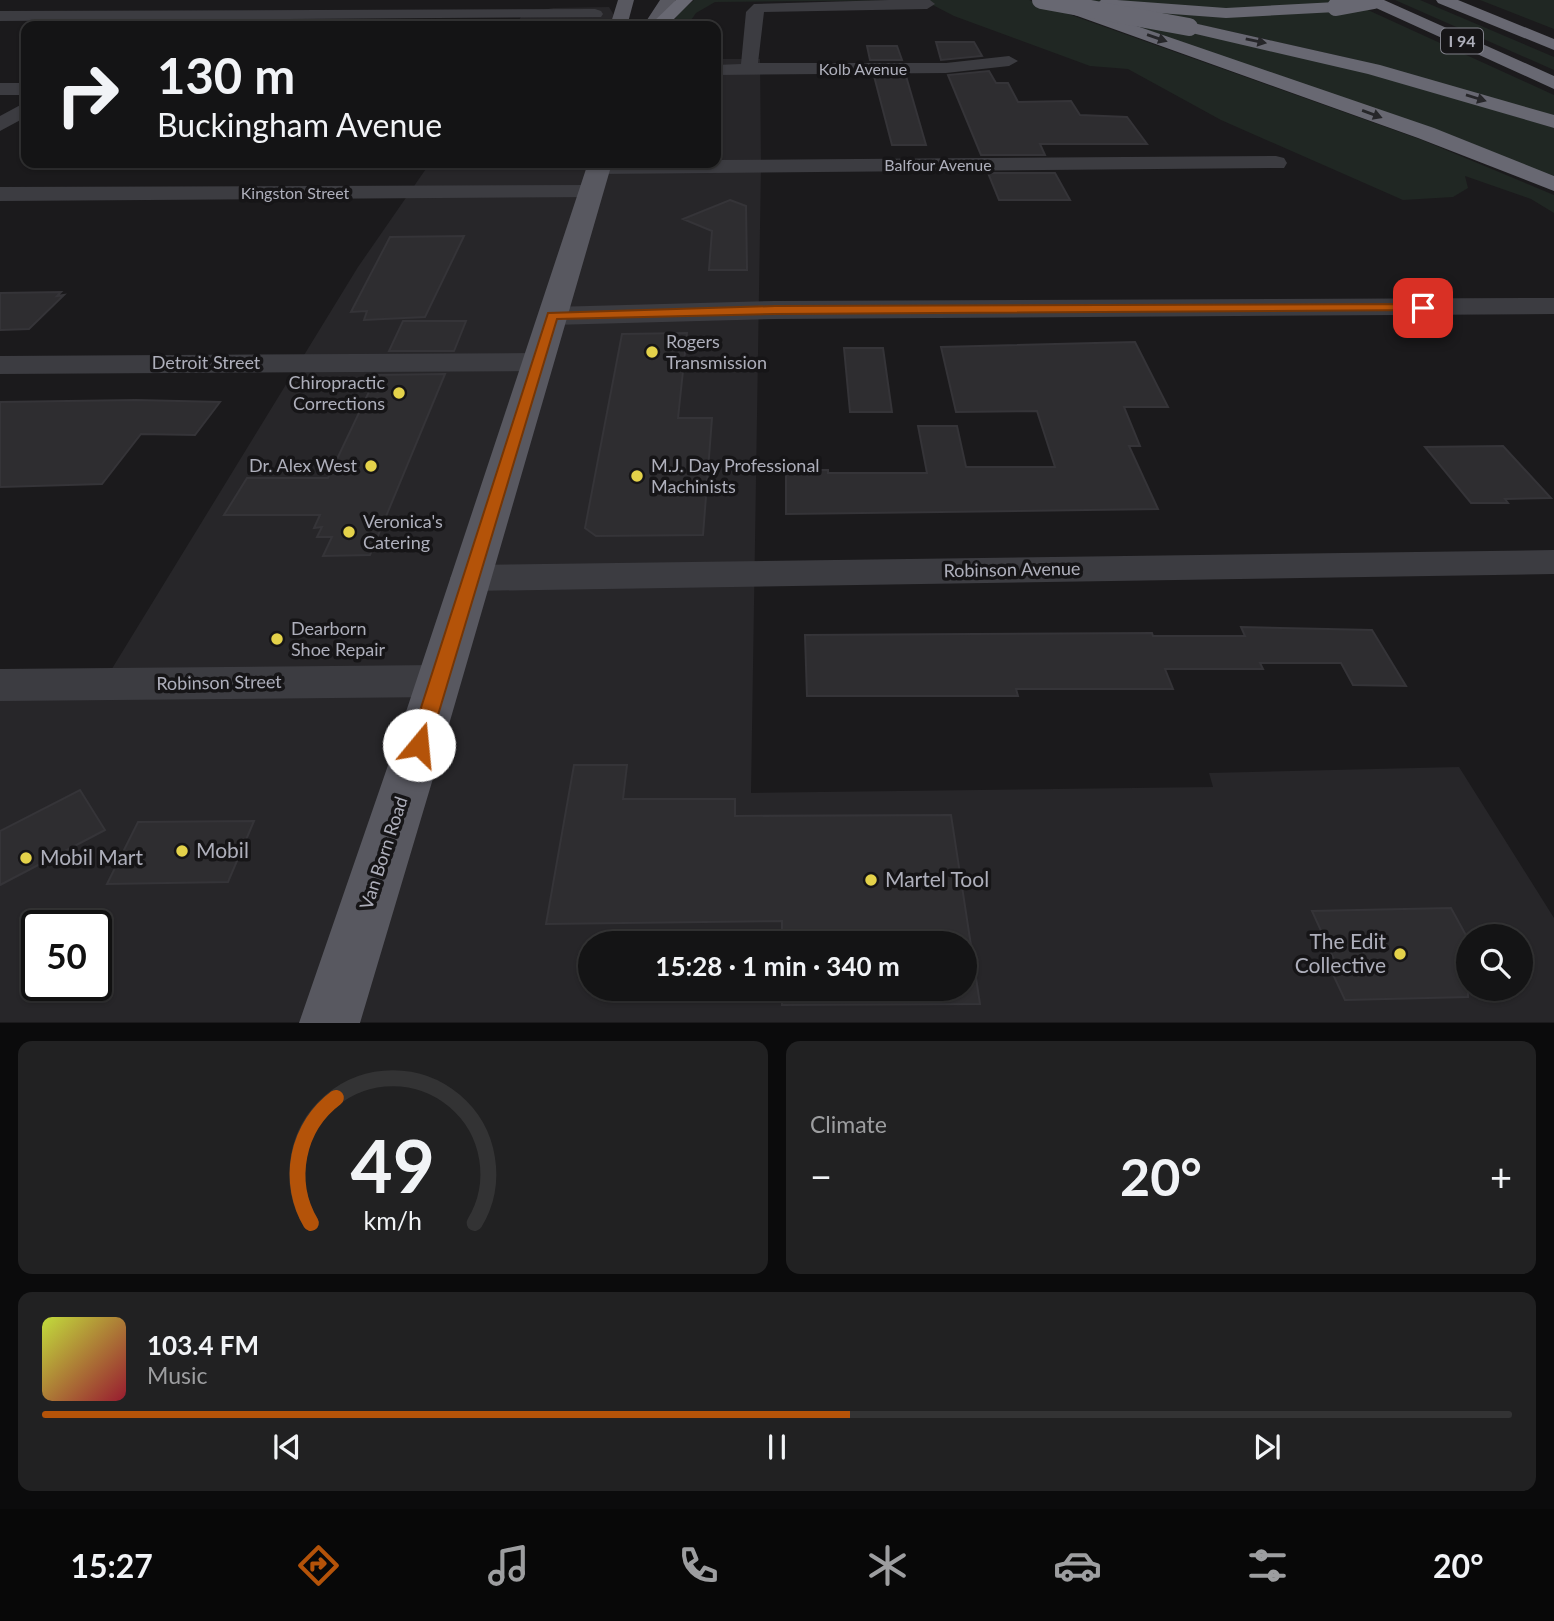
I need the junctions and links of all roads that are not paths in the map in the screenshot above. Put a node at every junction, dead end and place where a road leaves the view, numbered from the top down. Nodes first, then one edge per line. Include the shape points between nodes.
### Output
1 (193, 0) edge
2 (626, 0) edge
3 (648, 0) edge
4 (668, 0) edge
5 (685, 0) edge
6 (1044, 0) edge
7 (1075, 0) edge
8 (1372, 0) edge
9 (1444, 0) edge
10 (1451, 0) edge
11 (927, 4) dead end
12 (595, 14) dead end
13 (168, 15) junction
14 (0, 16) edge
15 (159, 21) edge
16 (620, 21) edge
17 (638, 21) edge
18 (657, 21) edge
19 (660, 21) edge
20 (1554, 37) edge
21 (1554, 45) edge
22 (1009, 61) dead end
23 (721, 70) edge
24 (754, 70) junction
25 (1554, 83) edge
26 (0, 89) edge
27 (21, 89) edge
28 (21, 111) edge
29 (1554, 122) edge
30 (0, 125) edge
31 (1276, 163) dead end
32 (597, 174) edge
33 (1554, 184) edge
34 (0, 194) edge
35 (1554, 306) edge
36 (552, 316) junction
37 (538, 362) junction
38 (0, 365) edge
39 (1554, 562) edge
40 (470, 578) junction
41 (439, 681) junction
42 (0, 685) edge
43 (329, 1023) edge

1 - 13 street
2 - 16 main road
3 - 17 highway
4 - 18 main road
5 - 19 highway
6 -> 29 highway, bridge via 1373,69
6 -> 33 highway via 1426,133
7 - 8 highway, bridge via 1226,13 1318,10
8 - 25 highway, I 94
9 - 21 highway, I 94
10 - 20 highway
11 - 24 street via 760,7 754,12 749,63
12 - 13 street
13 - 14 street
13 - 15 street
22 - 24 street, Kolb Avenue via 946,68
23 - 24 street, Kolb Avenue
26 - 27 street
28 - 30 street
31 - 32 street, Balfour Avenue
32 - 34 street, Kingston Street
32 - 36 main road, Van Born Road
35 - 36 street via 775,310
36 - 37 main road, Van Born Road
37 - 38 street, Detroit Street
37 - 40 main road, Van Born Road
39 - 40 street, Robinson Avenue
40 - 41 main road, Van Born Road
41 - 42 street, Robinson Street
41 - 43 main road, Van Born Road

